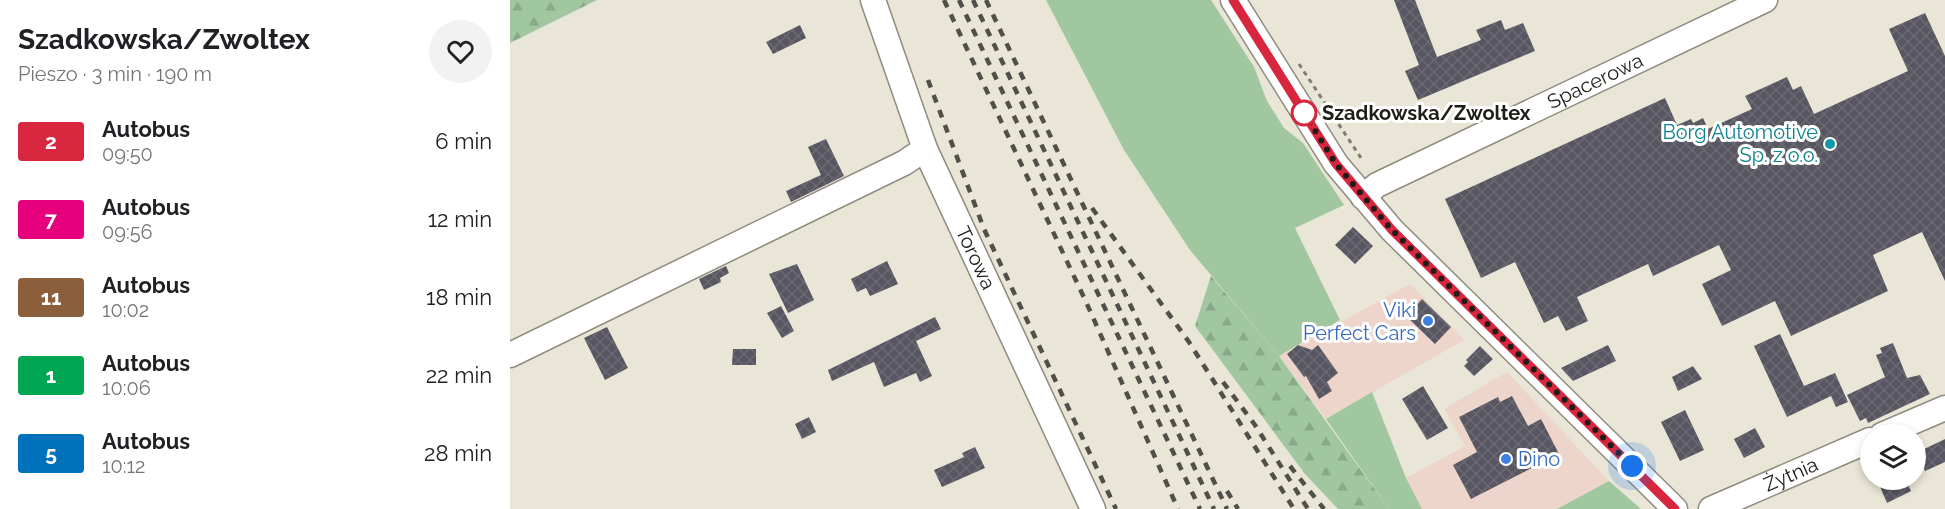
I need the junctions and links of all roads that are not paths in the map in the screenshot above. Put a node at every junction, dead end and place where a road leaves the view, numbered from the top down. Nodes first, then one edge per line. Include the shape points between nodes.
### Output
1 (873, 0) edge
2 (1233, 0) edge
3 (1765, 0) edge
4 (925, 149) junction
5 (1363, 197) junction
6 (510, 355) edge
7 (1945, 408) edge
8 (1908, 424) edge
9 (1860, 444) edge
10 (1093, 509) edge
11 (1675, 509) edge
12 (1711, 509) edge

1 - 4 street, Torowa
2 - 5 street via 1336,164
3 - 5 street, Spacerowa via 1377,185
4 - 6 street via 904,163
4 - 10 street, Torowa
5 - 11 street
7 - 8 street
9 - 12 street, Żytnia

